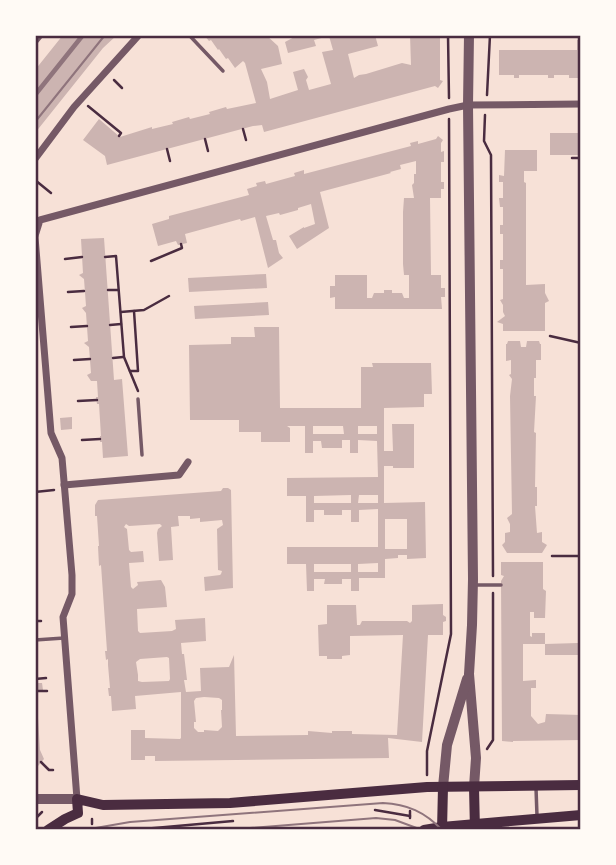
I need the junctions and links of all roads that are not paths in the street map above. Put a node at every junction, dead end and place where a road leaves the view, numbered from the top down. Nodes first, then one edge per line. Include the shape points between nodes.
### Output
1 (40, 35) edge
2 (139, 35) edge
3 (188, 35) edge
4 (469, 35) edge
5 (35, 41) edge
6 (223, 71) dead end
7 (581, 104) edge
8 (468, 105) junction
9 (35, 159) edge
10 (35, 237) edge
11 (138, 399) road end
12 (142, 455) dead end
13 (188, 462) dead end
14 (64, 487) junction
15 (473, 585) junction
16 (501, 585) dead end
17 (64, 638) junction
18 (35, 640) edge
19 (469, 674) junction
20 (536, 786) junction
21 (581, 786) edge
22 (443, 787) junction
23 (474, 787) junction
24 (35, 799) edge
25 (76, 799) junction
26 (103, 805) junction
27 (78, 813) junction
28 (581, 815) edge
29 (537, 819) junction
30 (442, 828) edge
31 (475, 828) edge
32 (48, 830) edge
33 (424, 830) edge

1 - 5 street
2 - 9 street via 74,107
3 - 6 lane
4 - 8 street
7 - 8 street
8 - 10 street via 40,220
8 - 15 street
10 - 14 street via 51,433 62,458
11 - 12 lane
13 - 14 street via 179,475
14 - 17 street via 72,594 63,617
15 - 16 lane
15 - 19 street
17 - 18 lane
17 - 25 street
19 - 22 street via 447,745
19 - 23 street
20 - 21 main road
20 - 23 main road
20 - 29 lane
22 - 23 main road
22 - 26 main road via 230,803
22 - 30 main road
23 - 31 main road
24 - 25 street
25 - 26 main road
25 - 27 main road
26 - 27 main road
27 - 32 main road
28 - 29 main road
29 - 31 main road
30 - 31 main road
30 - 33 main road

